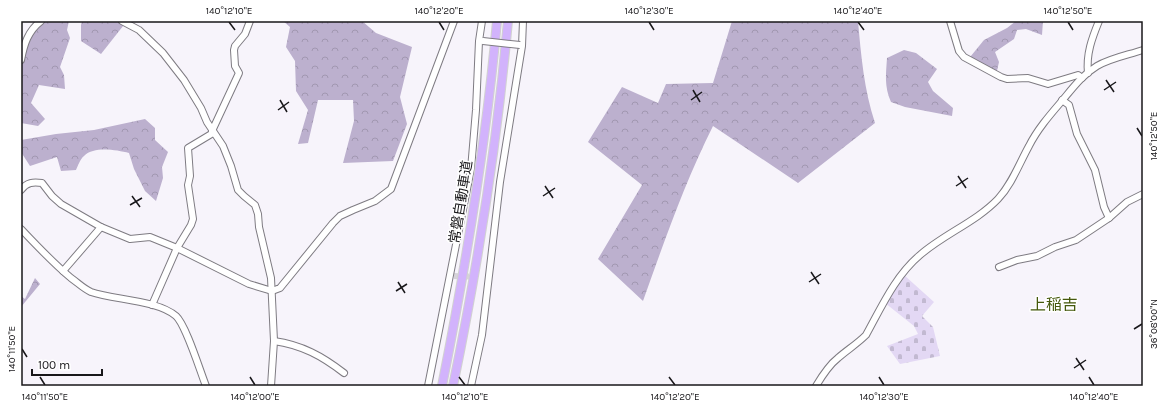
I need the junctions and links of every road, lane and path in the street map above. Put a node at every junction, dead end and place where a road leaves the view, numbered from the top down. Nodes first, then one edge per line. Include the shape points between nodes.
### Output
1 (41, 21) edge
2 (122, 21) edge
3 (250, 21) edge
4 (454, 21) edge
5 (482, 21) edge
6 (497, 21) edge
7 (508, 21) edge
8 (523, 21) edge
9 (950, 21) edge
10 (1099, 21) edge
11 (481, 41) junction
12 (521, 46) junction
13 (1143, 50) edge
14 (21, 60) edge
15 (1088, 73) junction
16 (1082, 78) junction
17 (1062, 100) junction
18 (212, 132) junction
19 (21, 190) edge
20 (1143, 194) edge
21 (1109, 218) junction
22 (101, 227) junction
23 (21, 229) edge
24 (177, 248) junction
25 (999, 266) dead end
26 (63, 271) junction
27 (480, 277) tunnel mouth
28 (489, 278) junction
29 (272, 291) junction
30 (152, 305) junction
31 (274, 341) junction
32 (344, 373) dead end
33 (206, 386) edge
34 (271, 386) edge
35 (428, 386) edge
36 (442, 386) edge
37 (453, 386) edge
38 (471, 386) edge
39 (816, 386) edge

1 - 14 street via 25,42
2 - 18 street via 139,30 163,53 184,80
3 - 18 street via 234,50 239,73
4 - 29 street via 391,189 375,201 340,216 280,288
5 - 11 street
6 - 36 highway, 常磐自動車道 via 474,212
7 - 37 highway, 常磐自動車道 via 485,212
8 - 12 street
9 - 16 street via 959,50 964,57 1001,77 1028,78 1048,84 1078,75
10 - 15 street via 1089,47
11 - 12 street, bridge
11 - 35 street via 471,169 452,276
12 - 28 street via 500,182
13 - 15 street via 1106,62
15 - 16 street
16 - 17 street
17 - 21 street via 1069,105 1077,134 1095,170
17 - 39 street via 1039,129 999,198 920,255 890,291 866,335 836,358
18 - 24 street via 188,148 188,185 193,219
18 - 29 street via 231,166 238,190 255,205
19 - 22 street via 30,182 42,183 61,204
20 - 21 street via 1127,202
21 - 25 street via 1076,240 1037,256
22 - 24 street via 130,239 150,237
22 - 26 street
23 - 26 street
24 - 29 street via 249,284
24 - 30 street
26 - 30 street via 83,288 92,292
27 - 28 street
28 - 38 street via 482,335
29 - 31 street
30 - 33 street via 179,319
31 - 32 street via 309,350
31 - 34 street

